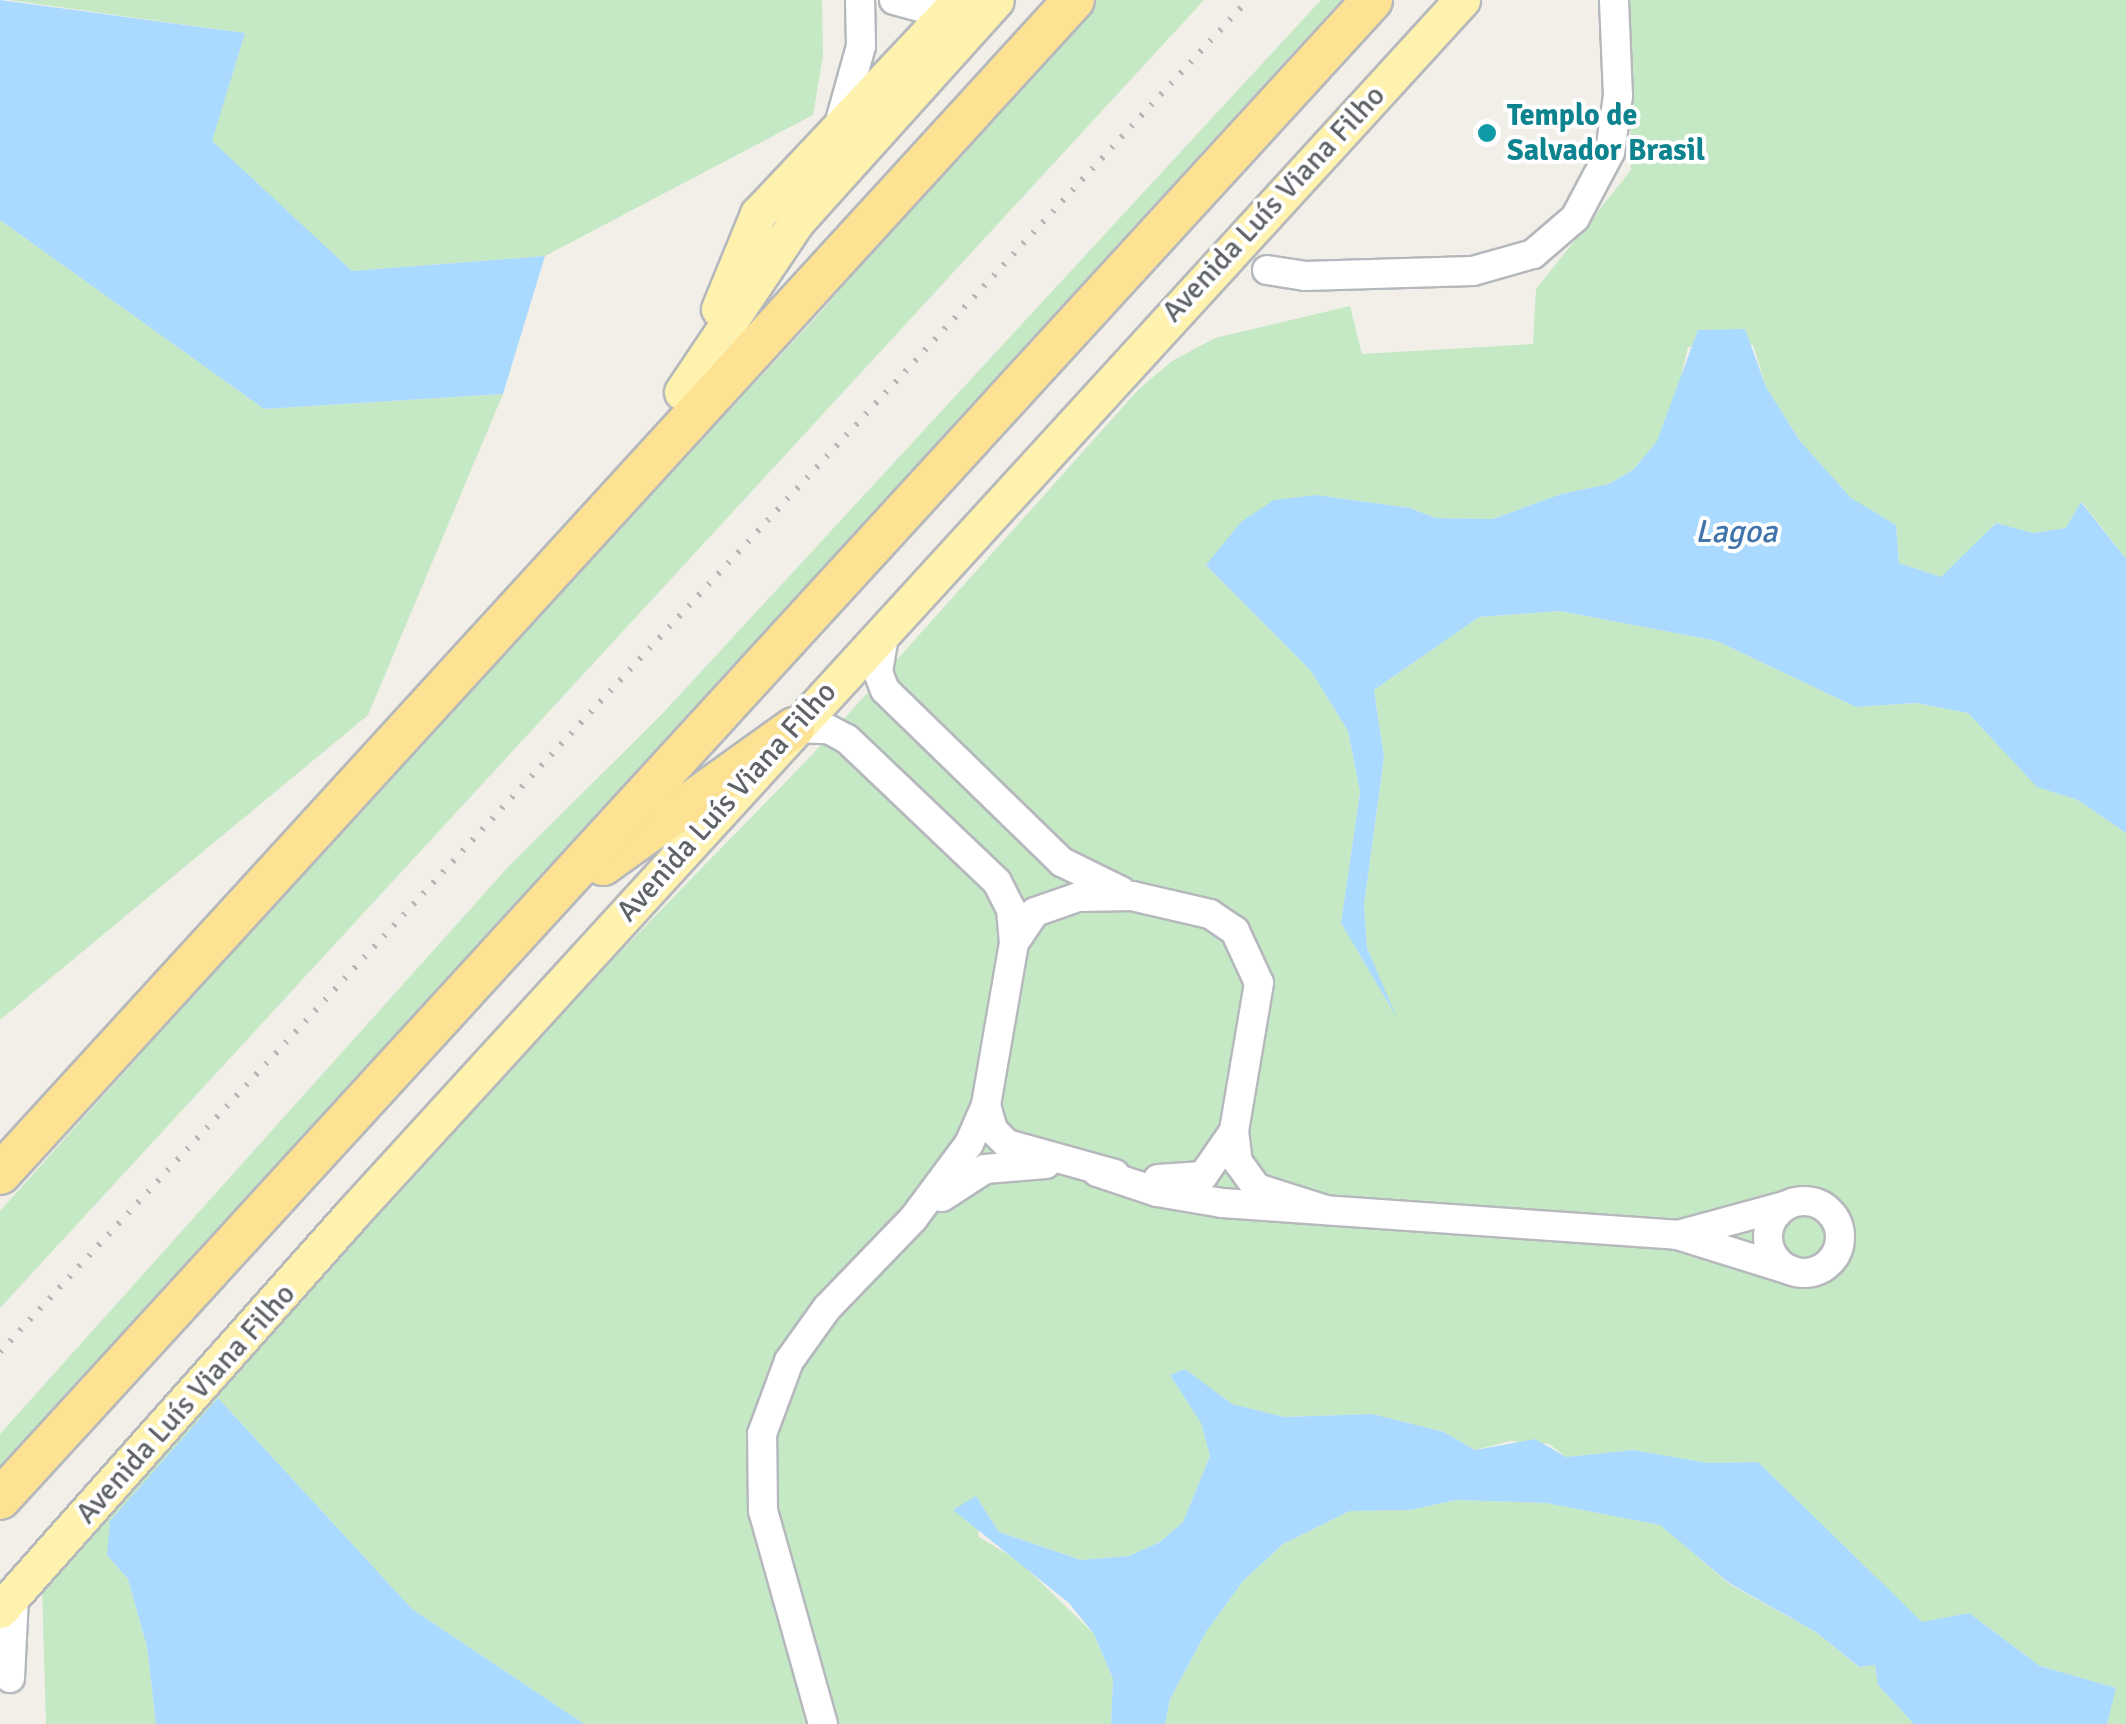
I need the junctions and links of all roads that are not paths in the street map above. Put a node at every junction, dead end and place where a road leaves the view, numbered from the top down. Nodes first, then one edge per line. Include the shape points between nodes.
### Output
1 (860, 0) edge
2 (894, 0) edge
3 (960, 0) edge
4 (996, 0) edge
5 (1074, 0) edge
6 (1372, 0) edge
7 (1462, 0) edge
8 (1614, 0) edge
9 (835, 134) junction
10 (1267, 270) dead end
11 (682, 392) junction
12 (520, 602) junction
13 (885, 630) junction
14 (794, 728) junction
15 (1132, 896) junction
16 (535, 914) junction
17 (1014, 944) junction
18 (986, 1105) junction
19 (1234, 1131) junction
20 (1064, 1165) junction
21 (1097, 1172) junction
22 (0, 1174) edge
23 (1788, 1205) junction
24 (1326, 1210) junction
25 (913, 1219) junction
26 (1676, 1235) junction
27 (1793, 1271) junction
28 (0, 1499) edge
29 (10, 1599) edge
30 (10, 1678) dead end
31 (823, 1724) edge

1 - 9 street via 861,46
2 - 3 street via 934,11
3 - 9 main road
4 - 11 main road via 796,221
5 - 12 highway
6 - 16 highway, Avenida Luís Viana Filho
7 - 13 main road, Avenida Luís Viana Filho
8 - 10 street via 1618,96 1610,152 1575,218 1534,254 1474,271 1306,276
9 - 11 main road via 758,214
11 - 12 highway
12 - 22 highway
13 - 14 main road, Avenida Luís Viana Filho
13 - 15 street via 878,672 885,690 1062,862
14 - 16 highway
14 - 17 street via 828,729 846,739 998,882 1011,909
14 - 29 main road, Avenida Luís Viana Filho
15 - 17 street via 1078,897 1045,906
15 - 19 street via 1210,914 1235,931 1252,958 1259,1002
16 - 28 highway, Avenida Luís Viana Filho
17 - 18 street
18 - 20 street via 993,1130 1007,1144
18 - 25 street via 956,1164
19 - 21 street via 1212,1168 1192,1180
19 - 24 street via 1238,1162 1250,1183
20 - 21 street
20 - 25 street via 985,1169
21 - 24 street via 1222,1203
23 - 26 street
23 - 27 street via 1768,1234 1775,1257
23 - 27 street via 1823,1206 1840,1236 1825,1266
24 - 26 street
25 - 31 street via 827,1308 789,1360 762,1434 763,1511
26 - 27 street
29 - 30 street

